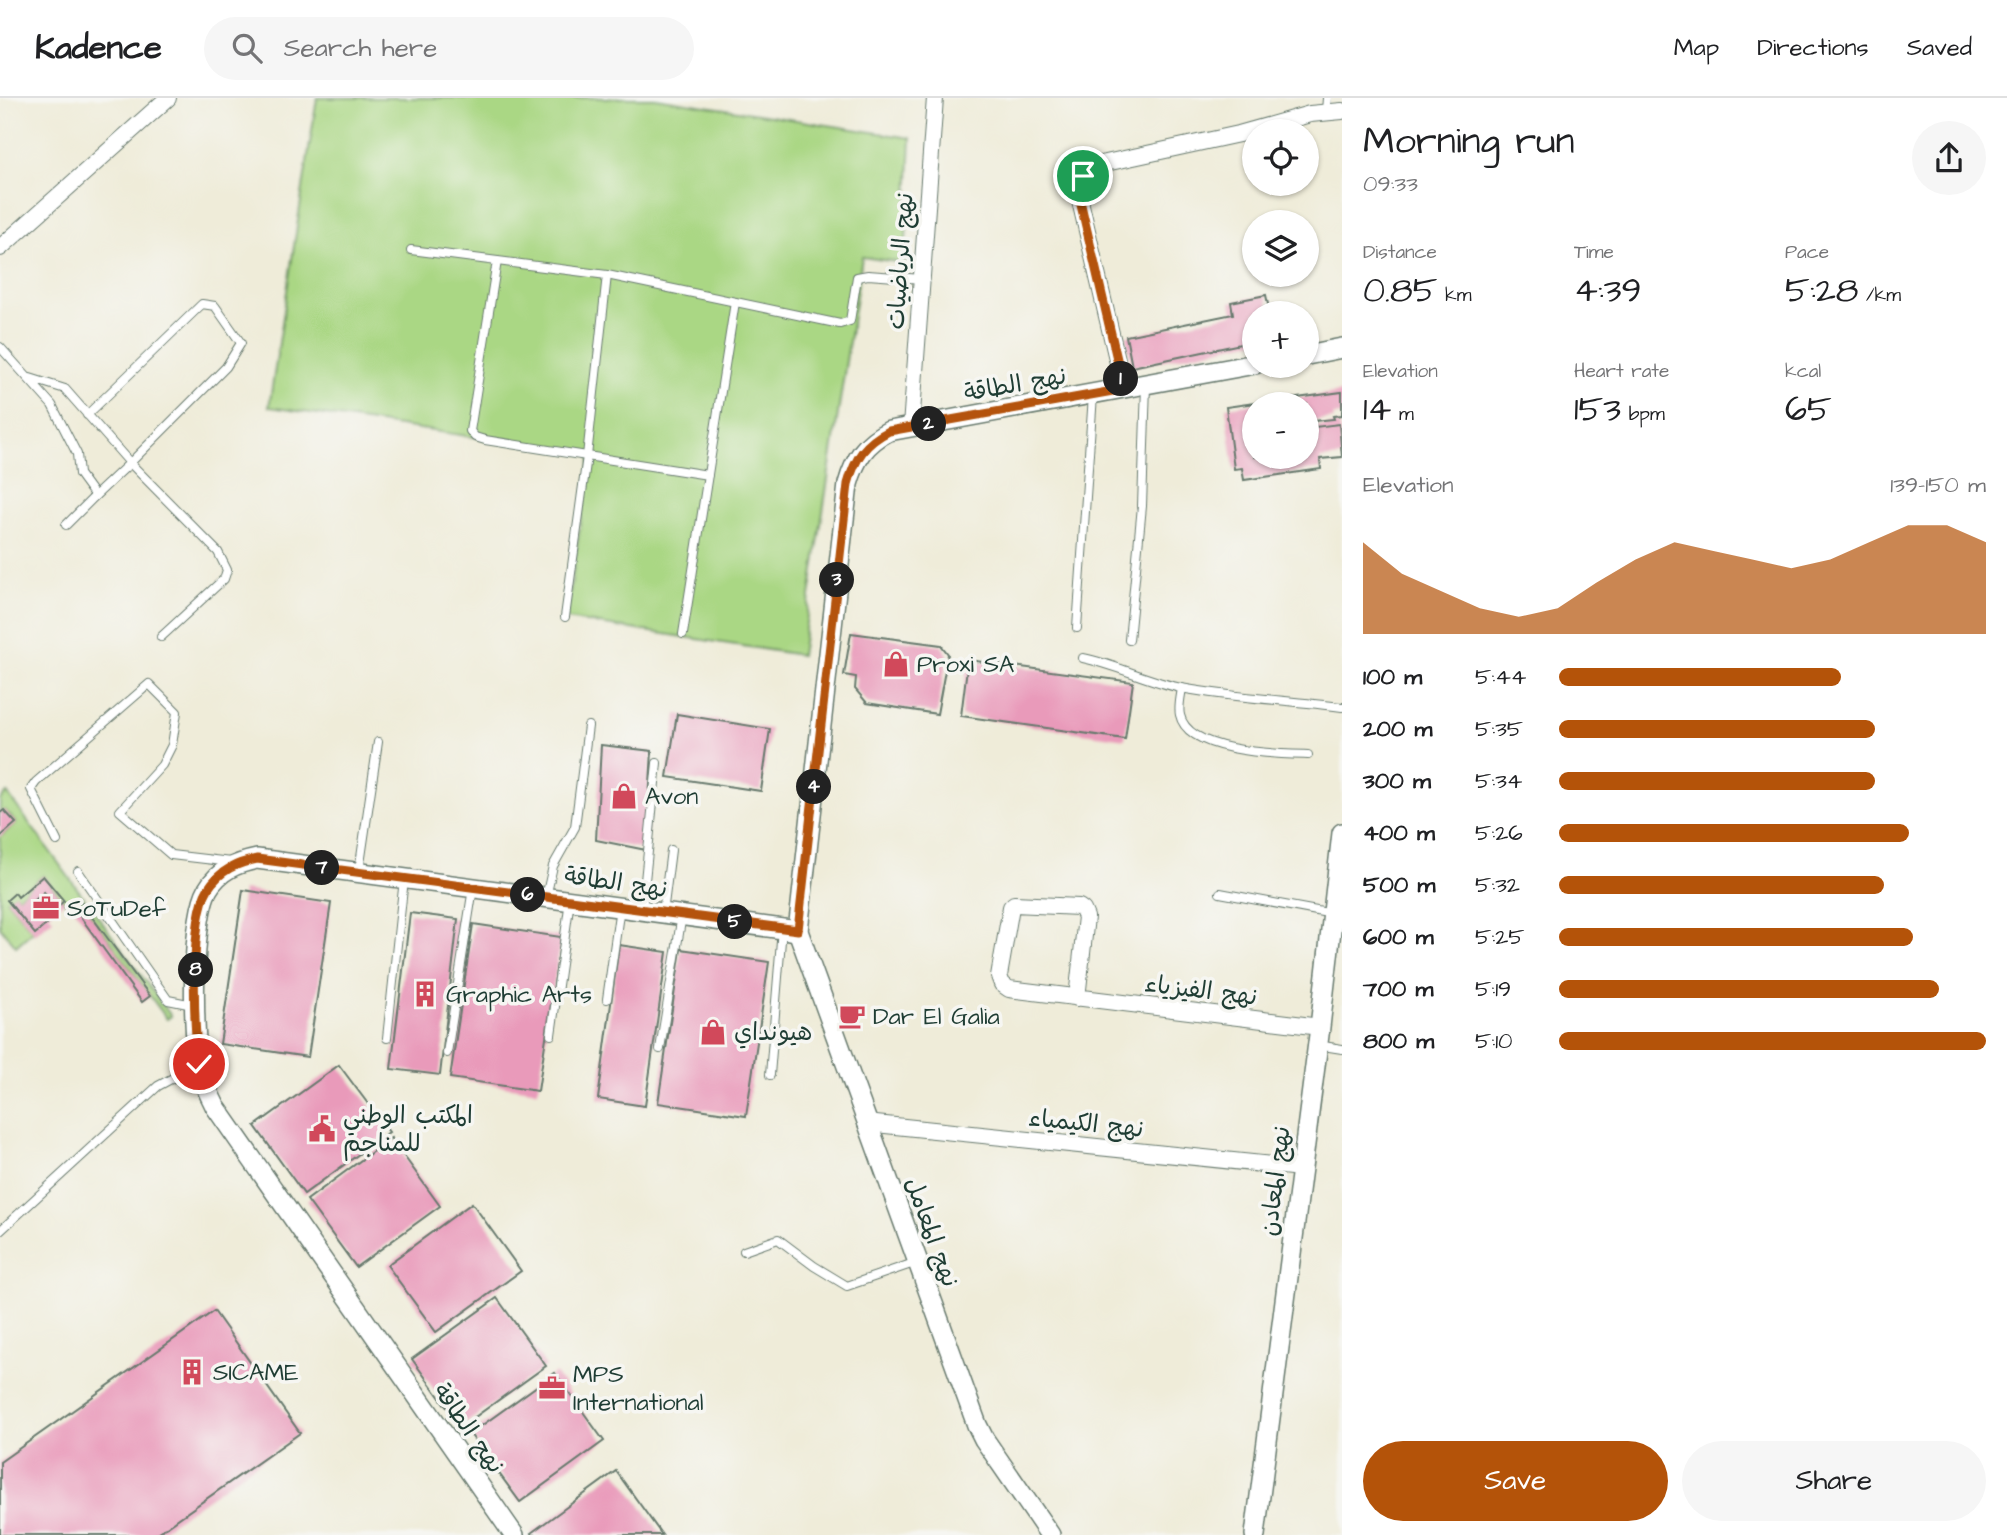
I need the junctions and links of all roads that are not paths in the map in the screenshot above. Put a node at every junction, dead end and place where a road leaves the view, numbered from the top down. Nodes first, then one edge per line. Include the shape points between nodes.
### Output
1 (168, 98) edge
2 (935, 98) edge
3 (1332, 107) edge
4 (1, 246) edge
5 (411, 250) dead end
6 (497, 261) junction
7 (607, 275) junction
8 (922, 279) junction
9 (735, 302) junction
10 (0, 347) edge
11 (1342, 348) edge
12 (1319, 353) edge
13 (1242, 367) edge
14 (30, 378) junction
15 (1146, 385) junction
16 (1124, 389) junction
17 (1093, 395) junction
18 (87, 415) junction
19 (911, 427) junction
20 (587, 456) junction
21 (130, 463) junction
22 (708, 475) junction
23 (95, 496) junction
24 (66, 525) dead end
25 (565, 617) dead end
26 (1077, 628) dead end
27 (683, 634) dead end
28 (161, 637) dead end
29 (1129, 640) dead end
30 (1083, 658) dead end
31 (1182, 688) junction
32 (1342, 706) edge
33 (588, 726) dead end
34 (378, 742) dead end
35 (1308, 755) dead end
36 (657, 763) dead end
37 (1342, 833) edge
38 (57, 841) dead end
39 (671, 850) dead end
40 (237, 863) junction
41 (78, 872) dead end
42 (359, 873) junction
43 (404, 878) junction
44 (474, 888) junction
45 (1220, 893) dead end
46 (545, 897) junction
47 (570, 900) junction
48 (620, 907) junction
49 (642, 910) junction
50 (672, 914) junction
51 (1333, 914) junction
52 (790, 929) junction
53 (1077, 998) junction
54 (607, 999) dead end
55 (196, 1005) junction
56 (551, 1035) dead end
57 (1319, 1036) junction
58 (387, 1038) dead end
59 (660, 1049) dead end
60 (1342, 1049) edge
61 (447, 1053) dead end
62 (199, 1064) junction
63 (770, 1075) dead end
64 (866, 1123) junction
65 (1301, 1168) junction
66 (0, 1231) edge
67 (744, 1251) dead end
68 (917, 1262) junction
69 (514, 1535) edge
70 (1050, 1535) edge
71 (1255, 1535) edge

1 - 4 street
2 - 8 street, نهج الرياضيات
3 - 16 street via 1239,134 1091,166 1083,176 1081,205
5 - 6 lane
6 - 7 lane
6 - 20 lane via 470,431 485,440
7 - 9 lane
7 - 20 lane
8 - 9 lane via 857,277 850,321 839,324
8 - 19 street, نهج الرياضيات
9 - 22 lane
10 - 14 lane
11 - 12 street
13 - 15 street, نهج الطاقة
14 - 18 lane via 65,389
14 - 23 lane via 52,405 76,454 79,474
15 - 16 street, نهج الطاقة
15 - 29 lane via 1142,506
16 - 17 street, نهج الطاقة
17 - 19 street, نهج الطاقة
17 - 26 lane
18 - 21 lane
18 - 21 lane via 202,304 215,306 241,342 226,367
19 - 52 street, نهج الطاقة via 875,438 854,462 848,484
20 - 22 lane
20 - 25 lane
21 - 23 lane
21 - 28 lane via 218,552 227,570 224,579
22 - 27 lane
23 - 24 lane
30 - 31 lane
31 - 32 lane
31 - 35 lane via 1180,715 1186,728 1207,741 1265,754
33 - 46 lane via 575,827 553,866
34 - 42 lane
36 - 49 lane
37 - 51 street, نهج المعادن
38 - 40 lane via 31,789 149,684 177,712 173,745 162,765 120,811 171,855
39 - 50 lane
40 - 42 street, نهج الطاقة via 257,859
40 - 55 street, نهج الطاقة via 208,889 200,909
41 - 55 lane via 168,1000
42 - 43 street, نهج الطاقة
43 - 44 street, نهج الطاقة
43 - 58 lane
44 - 46 street, نهج الطاقة
44 - 61 lane
45 - 51 lane
46 - 47 street, نهج الطاقة
47 - 48 street, نهج الطاقة
47 - 56 lane
48 - 49 street, نهج الطاقة
48 - 54 lane
49 - 50 street, نهج الطاقة
50 - 52 street, نهج الطاقة
50 - 59 lane
51 - 57 street, نهج المعادن
52 - 63 lane
52 - 64 street, نهج المعامل
53 - 53 street, نهج الفيزياء via 1009,989 1002,984 999,976 1014,904 1083,909 1086,918
53 - 57 street, نهج الفيزياء
55 - 62 street, نهج الطاقة
57 - 60 lane
57 - 65 street, نهج المعادن
62 - 66 lane via 158,1086
62 - 69 street, نهج الطاقة via 215,1107
64 - 65 street, نهج الكيمياء
64 - 68 street, نهج المعامل
65 - 71 street, نهج المعادن
67 - 68 lane via 778,1239 847,1286
68 - 70 street, نهج المعامل via 977,1425

